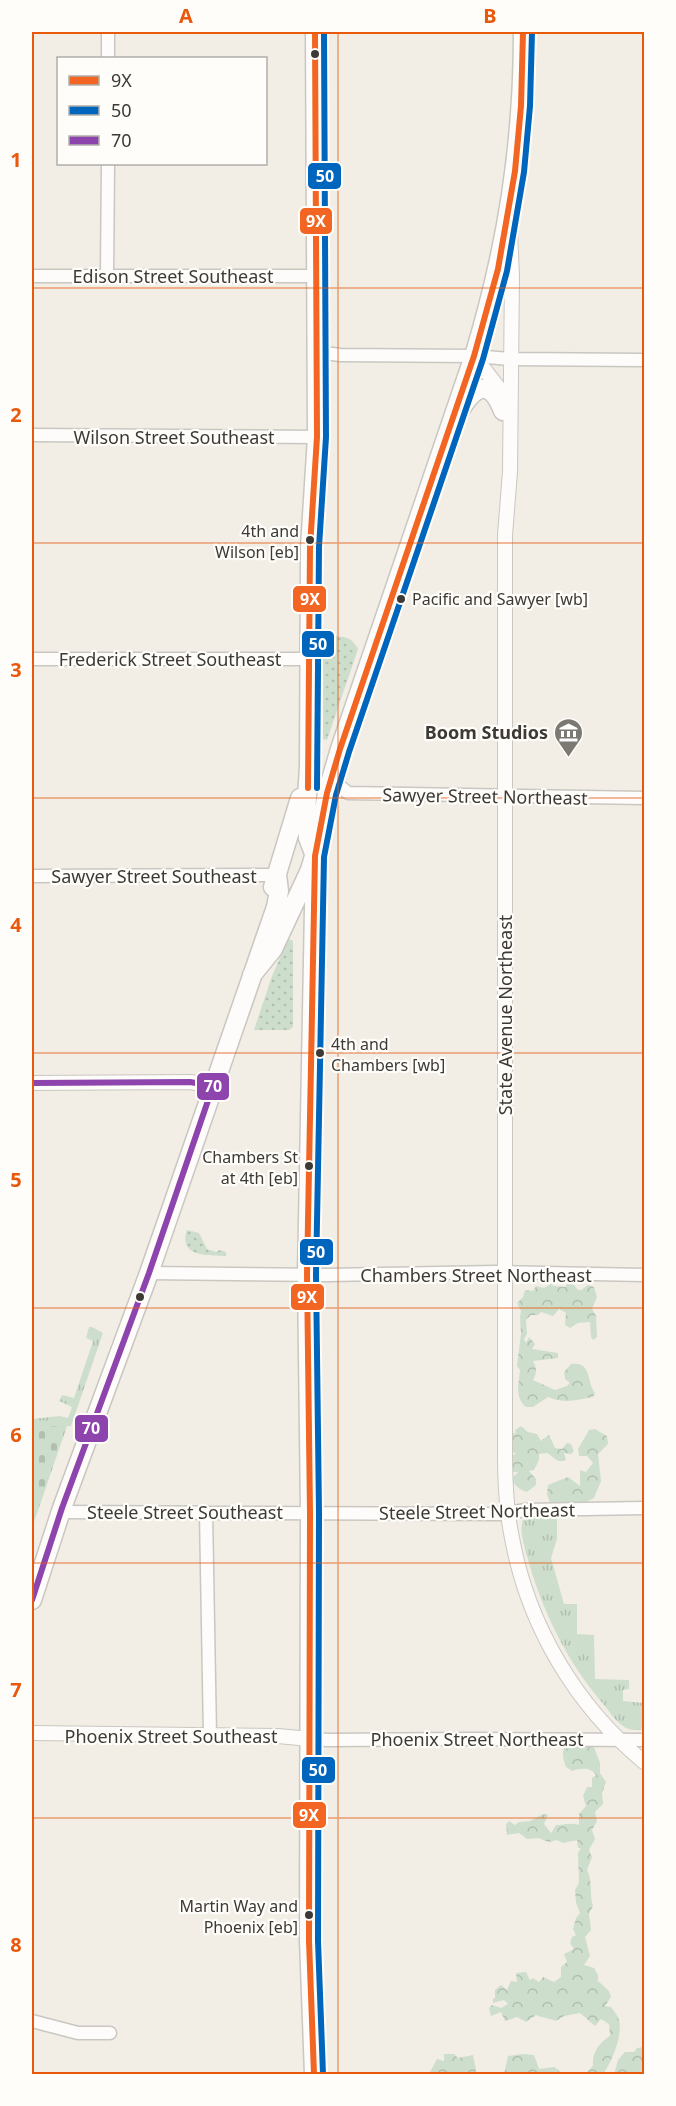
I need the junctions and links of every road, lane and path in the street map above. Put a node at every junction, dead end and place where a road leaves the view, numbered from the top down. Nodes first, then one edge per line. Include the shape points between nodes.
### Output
1 (108, 32) edge
2 (315, 32) edge
3 (523, 32) edge
4 (108, 57) edge
5 (108, 165) edge
6 (510, 211) junction
7 (107, 275) junction
8 (32, 276) edge
9 (315, 276) junction
10 (316, 352) junction
11 (474, 356) junction
12 (511, 359) junction
13 (645, 360) edge
14 (503, 411) junction
15 (32, 435) edge
16 (317, 437) junction
17 (444, 444) junction
18 (506, 518) junction
19 (32, 659) edge
20 (309, 659) junction
21 (309, 766) junction
22 (331, 779) junction
23 (505, 795) junction
24 (645, 798) edge
25 (315, 856) junction
26 (277, 875) junction
27 (32, 876) edge
28 (252, 975) junction
29 (32, 1083) edge
30 (213, 1086) junction
31 (505, 1272) junction
32 (149, 1274) junction
33 (307, 1274) junction
34 (645, 1275) edge
35 (645, 1508) edge
36 (61, 1512) junction
37 (206, 1512) junction
38 (508, 1512) junction
39 (310, 1513) junction
40 (32, 1600) edge
41 (32, 1734) edge
42 (210, 1736) junction
43 (309, 1739) junction
44 (618, 1740) junction
45 (645, 1740) edge
46 (645, 1762) edge
47 (32, 2021) edge
48 (110, 2033) dead end
49 (314, 2074) edge

1 - 4 street
2 - 9 main road
3 - 6 main road, State Avenue Northeast via 521,106
5 - 7 street
6 - 11 main road
6 - 12 street, State Avenue Northeast
7 - 8 street, Edison Street Southeast
7 - 9 street, Edison Street Southeast
9 - 10 main road
10 - 11 street
10 - 16 main road
11 - 12 street
11 - 14 street, State Avenue Northeast via 498,387
11 - 17 main road
12 - 13 street
12 - 18 street, State Avenue Northeast
14 - 17 main road via 491,391 478,390 460,410
14 - 18 street, State Avenue Northeast
15 - 16 street, Wilson Street Southeast
16 - 20 main road via 310,547
17 - 22 main road
18 - 23 street, State Avenue Northeast
19 - 20 street, Frederick Street Southeast
20 - 21 main road
20 - 22 main road via 318,764
21 - 25 main road via 306,827
21 - 26 main road
22 - 23 street, Sawyer Street Northeast via 348,793
22 - 25 main road
23 - 24 street, Sawyer Street Northeast
23 - 31 street, State Avenue Northeast
25 - 28 main road via 273,949
25 - 33 main road
26 - 27 street, Sawyer Street Southeast
26 - 28 main road via 276,907
28 - 30 main road
29 - 30 street via 172,1082
30 - 32 main road
31 - 33 street, Chambers Street Northeast
31 - 34 street, Chambers Street Northeast
31 - 38 street, State Avenue Northeast
32 - 33 street, Chambers Street Northeast
32 - 36 main road
33 - 39 main road
35 - 38 street, Steele Street Northeast
36 - 37 street, Steele Street Southeast
36 - 40 main road
37 - 39 street, Steele Street Southeast
37 - 42 street
38 - 39 street, Steele Street Northeast
38 - 44 street, State Avenue Northeast via 517,1562 541,1628 571,1682
39 - 43 main road
41 - 42 street, Phoenix Street Southeast
42 - 43 street, Phoenix Street Southeast
43 - 44 street, Phoenix Street Northeast
43 - 49 main road via 309,1941
44 - 45 street, Phoenix Street Northeast
44 - 46 street, State Avenue Northeast
47 - 48 street via 78,2033

